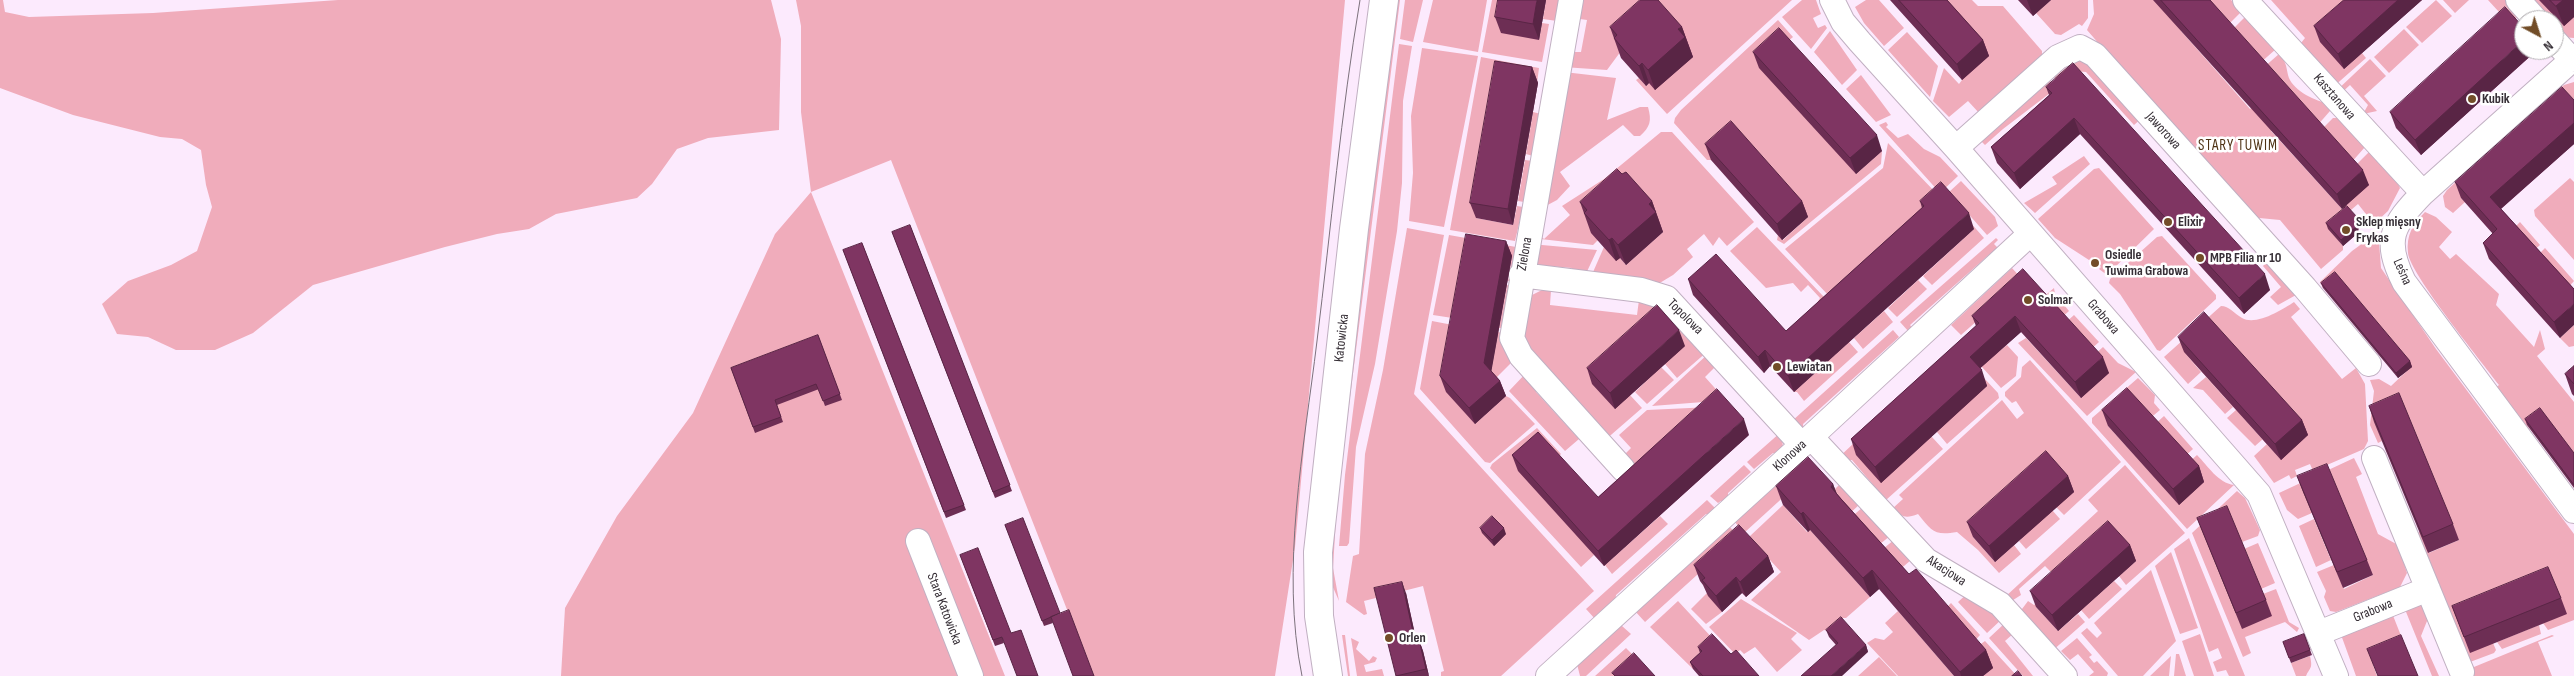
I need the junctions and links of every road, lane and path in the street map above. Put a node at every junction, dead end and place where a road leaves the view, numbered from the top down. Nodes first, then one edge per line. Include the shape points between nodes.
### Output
1 (1384, 0) edge
2 (1571, 0) edge
3 (1832, 0) edge
4 (2245, 0) edge
5 (2518, 0) edge
6 (2527, 10) edge
7 (2564, 50) edge
8 (2573, 59) edge
9 (1956, 148) junction
10 (2422, 193) junction
11 (2030, 234) junction
12 (1521, 275) junction
13 (2369, 364) dead end
14 (1806, 441) junction
15 (2374, 458) dead end
16 (1623, 469) dead end
17 (2574, 511) edge
18 (918, 541) dead end
19 (2428, 589) junction
20 (2319, 633) junction
21 (2462, 672) dead end
22 (970, 676) edge
23 (1328, 676) edge
24 (1548, 676) edge
25 (2065, 676) edge
26 (2336, 676) edge

1 - 23 main road, Katowicka via 1354,229 1318,552 1319,616
2 - 12 street, Zielona
3 - 9 street, Grabowa via 1842,22
4 - 10 street, Kasztanowa
5 - 6 street
7 - 8 street
8 - 10 street, Leśna
9 - 11 street, Grabowa
9 - 13 street, Jaworowa via 2058,57 2080,47 2099,60 2305,288
10 - 17 street, Leśna via 2401,216 2394,234 2392,249 2397,268 2404,282
11 - 14 street, Klonowa
11 - 20 street, Grabowa via 2259,494
12 - 14 street, Topolowa via 1641,290 1667,298
12 - 16 street, Zielona via 1512,338 1516,350
14 - 24 street, Klonowa
14 - 25 street, Akacjowa via 1926,560 2000,604
15 - 19 street
18 - 22 street, Stara Katowicka
19 - 20 street, Grabowa
19 - 21 street
20 - 26 street, Grabowa

